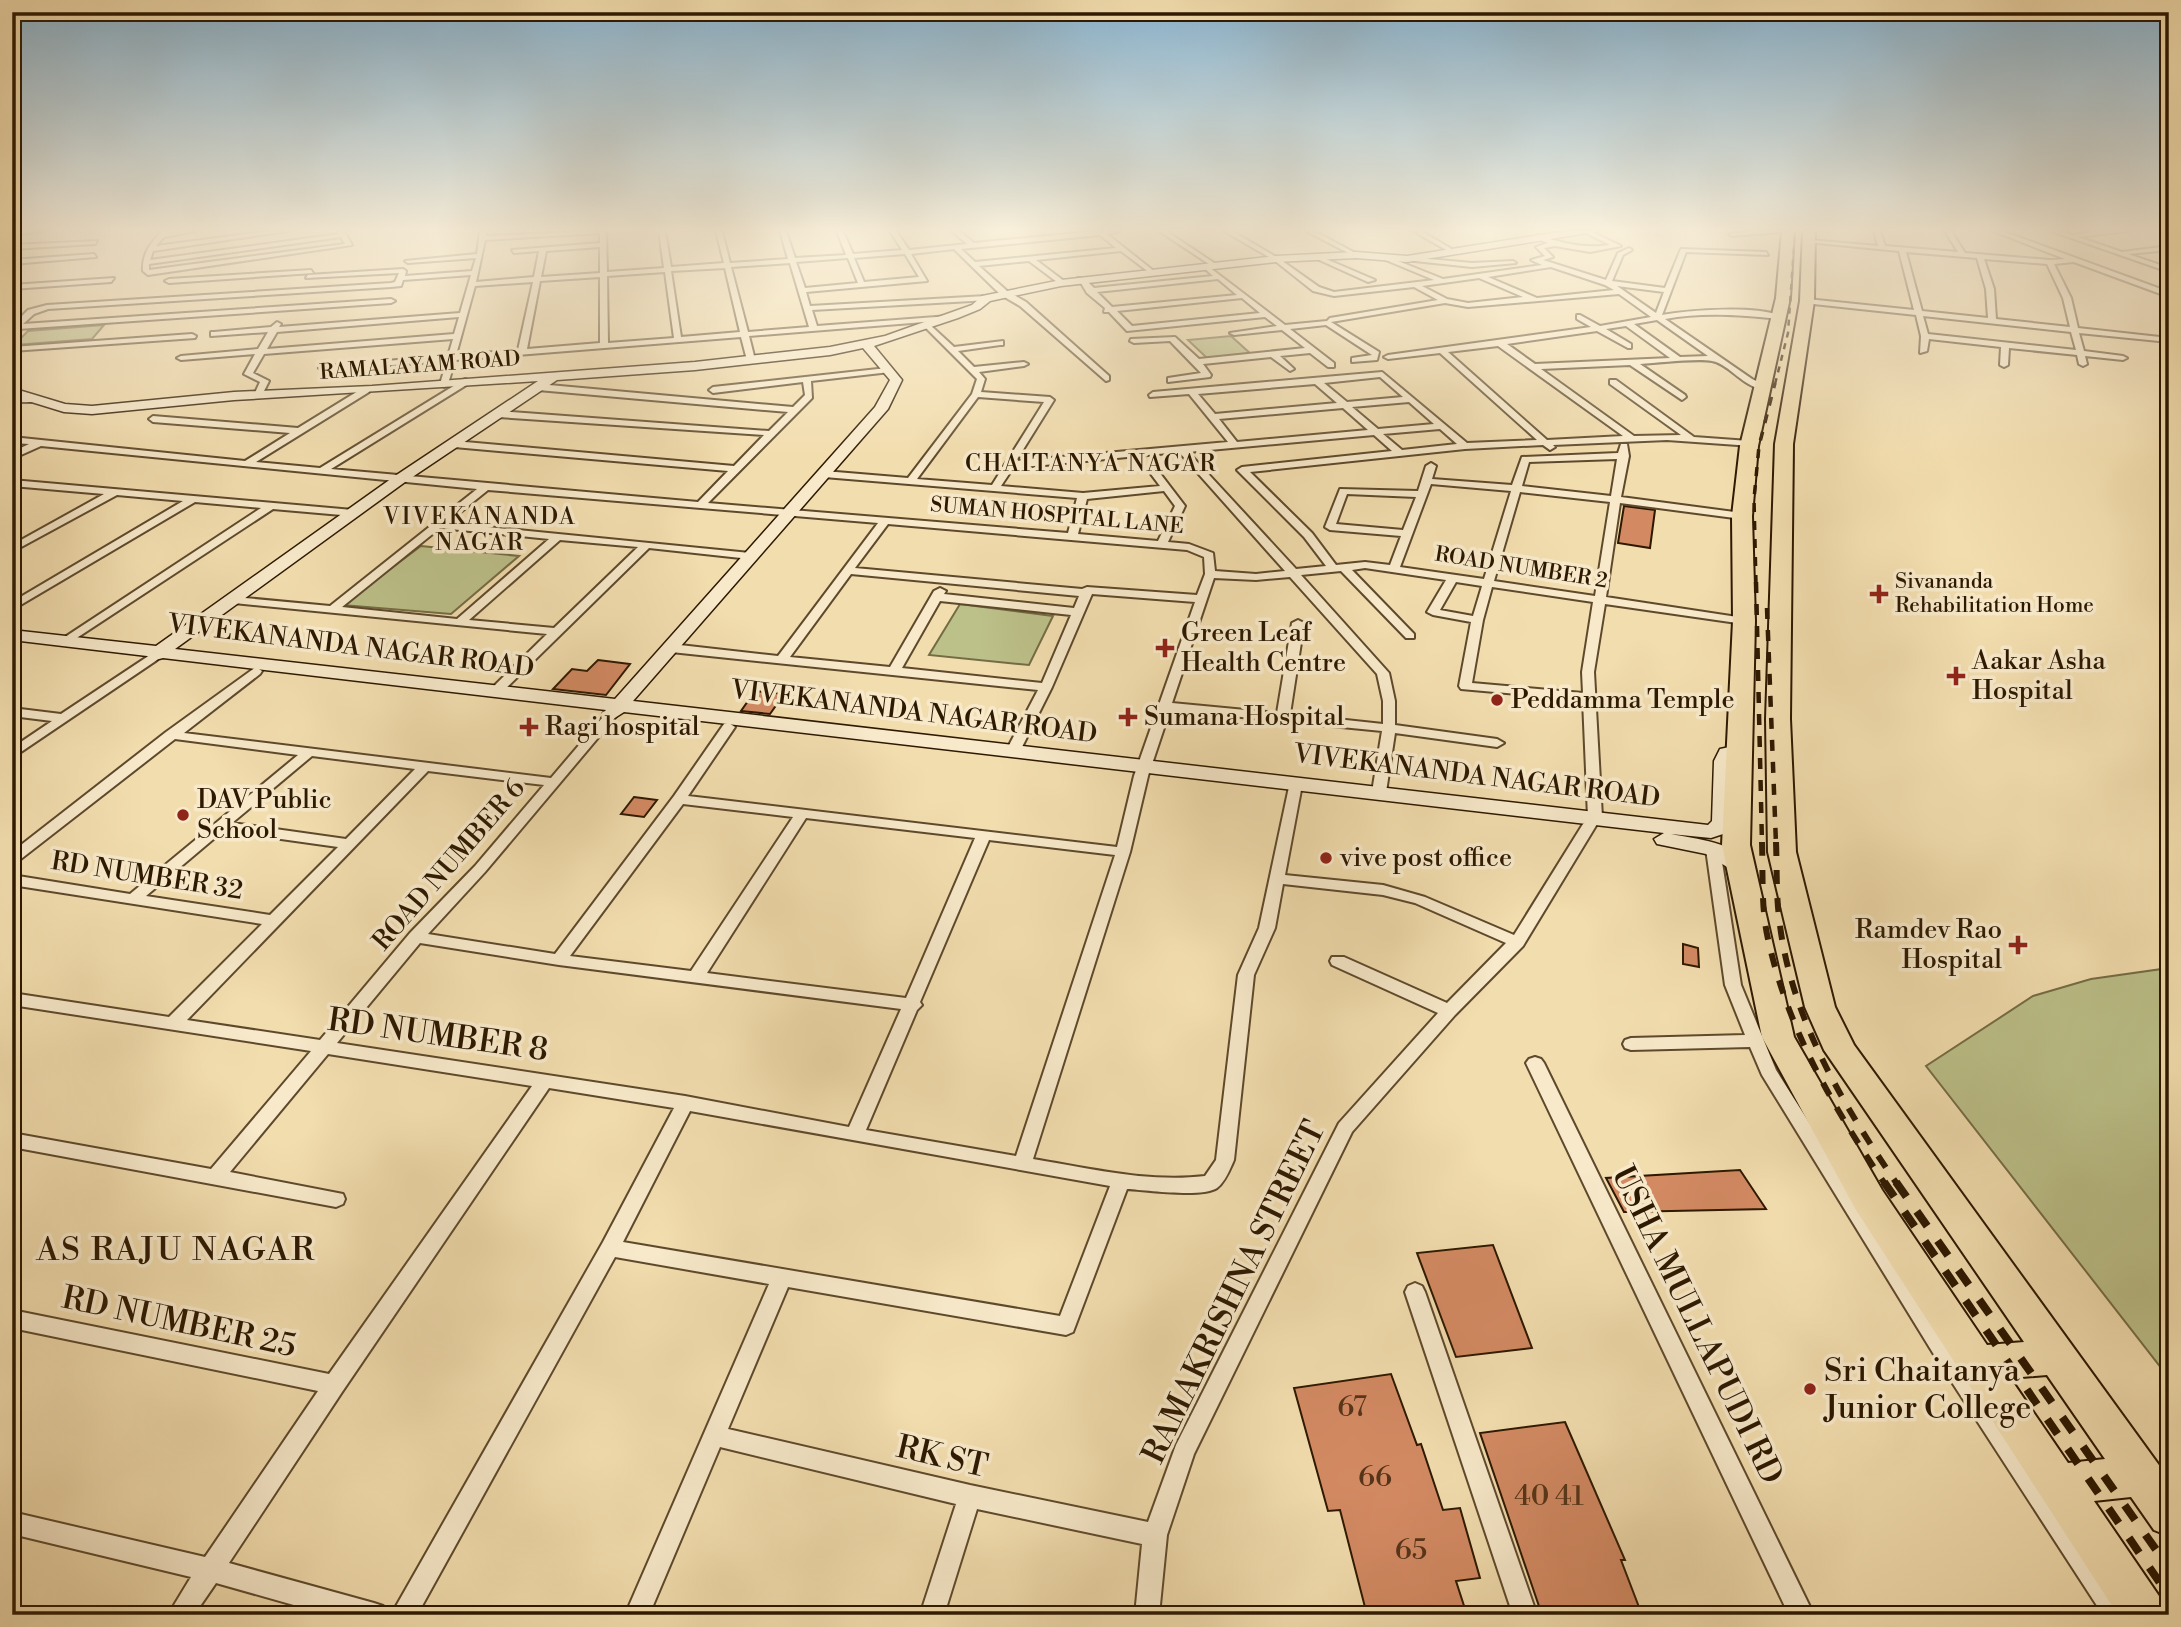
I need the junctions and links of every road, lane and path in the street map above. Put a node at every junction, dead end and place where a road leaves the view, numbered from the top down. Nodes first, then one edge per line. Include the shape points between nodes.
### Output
1 (48, 307) edge
2 (289, 307) joint
3 (466, 307) edge
4 (531, 307) edge
5 (603, 307) edge
6 (673, 307) edge
7 (739, 307) edge
8 (829, 307) edge
9 (974, 307) edge
10 (1026, 307) edge
11 (1104, 307) edge
12 (1137, 307) edge
13 (1259, 307) edge
14 (1409, 307) edge
15 (1643, 307) edge
16 (1661, 307) edge
17 (1780, 307) edge
18 (1806, 307) edge
19 (1862, 307) edge
20 (1916, 307) edge
21 (1991, 307) edge
22 (2069, 307) edge
23 (810, 308) joint
24 (1107, 310) junction
25 (1918, 313) junction
26 (1268, 314) junction
27 (463, 315) junction
28 (1658, 316) junction
29 (1580, 317) dead end
30 (1779, 317) junction
31 (949, 318) junction
32 (1626, 322) junction
33 (1992, 322) junction
34 (929, 326) junction
35 (1283, 327) junction
36 (1601, 328) junction
37 (15, 329) edge
38 (814, 329) junction
39 (273, 330) junction
40 (2073, 331) junction
41 (1234, 332) dead end
42 (214, 334) dead end
43 (745, 335) junction
44 (192, 336) dead end
45 (457, 336) junction
46 (1925, 336) junction
47 (678, 340) junction
48 (2169, 340) edge
49 (110, 341) junction
50 (1134, 341) dead end
51 (1000, 343) dead end
52 (1500, 343) junction
53 (866, 344) junction
54 (2005, 345) junction
55 (604, 346) junction
56 (1628, 346) dead end
57 (12, 349) edge
58 (953, 349) junction
59 (1313, 350) junction
60 (1441, 350) junction
61 (262, 351) junction
62 (1923, 351) dead end
63 (522, 352) junction
64 (2079, 353) junction
65 (96, 354) dead end
66 (1273, 354) junction
67 (1388, 357) junction
68 (181, 358) dead end
69 (451, 358) junction
70 (1717, 358) junction
71 (2123, 358) dead end
72 (1677, 359) junction
73 (751, 360) junction
74 (1355, 360) dead end
75 (1630, 361) junction
76 (1197, 362) junction
77 (1024, 364) dead end
78 (2083, 364) dead end
79 (1331, 365) dead end
80 (2004, 365) dead end
81 (1532, 367) junction
82 (323, 368) dead end
83 (1290, 369) dead end
84 (887, 370) junction
85 (973, 370) junction
86 (1382, 374) junction
87 (554, 376) junction
88 (1106, 378) dead end
89 (807, 379) junction
90 (1171, 380) dead end
91 (1317, 381) junction
92 (465, 382) junction
93 (1613, 382) dead end
94 (444, 384) junction
95 (538, 387) junction
96 (1762, 387) junction
97 (366, 390) junction
98 (713, 390) dead end
99 (12, 392) edge
100 (1192, 392) junction
101 (976, 394) junction
102 (258, 395) junction
103 (1153, 395) dead end
104 (1682, 397) dead end
105 (34, 399) junction
106 (1410, 399) junction
107 (12, 400) edge
108 (1343, 405) junction
109 (795, 410) junction
110 (498, 414) junction
111 (1213, 417) junction
112 (153, 419) dead end
113 (1440, 425) junction
114 (299, 431) junction
115 (1376, 432) junction
116 (768, 433) junction
117 (1628, 438) junction
118 (1691, 439) junction
119 (12, 440) edge
120 (39, 443) junction
121 (1547, 443) junction
122 (454, 444) junction
123 (1235, 445) junction
124 (1749, 445) junction
125 (1465, 446) junction
126 (1182, 450) junction
127 (1784, 452) junction
128 (1399, 453) junction
129 (12, 456) edge
130 (1555, 456) junction
131 (1624, 456) junction
132 (246, 464) junction
133 (1009, 465) junction
134 (1431, 466) dead end
135 (736, 469) junction
136 (322, 471) junction
137 (824, 474) junction
138 (1156, 474) dead end
139 (400, 479) junction
140 (911, 481) junction
141 (1427, 481) junction
142 (12, 483) edge
143 (485, 487) junction
144 (995, 488) junction
145 (1167, 488) junction
146 (1516, 488) junction
147 (116, 492) junction
148 (1423, 494) junction
149 (1083, 496) junction
150 (193, 499) junction
151 (1618, 500) junction
152 (702, 503) junction
153 (271, 506) junction
154 (790, 512) junction
155 (353, 513) junction
156 (1741, 516) junction
157 (886, 520) junction
158 (439, 525) junction
159 (1408, 533) junction
160 (557, 537) junction
161 (1072, 537) junction
162 (18, 542) edge
163 (646, 545) junction
164 (1161, 545) junction
165 (12, 549) edge
166 (750, 556) junction
167 (1338, 568) junction
168 (1394, 568) junction
169 (850, 571) junction
170 (1210, 574) junction
171 (1292, 574) junction
172 (1453, 578) junction
173 (947, 580) junction
174 (1488, 583) junction
175 (1087, 593) junction
176 (937, 597) junction
177 (1202, 599) junction
178 (1598, 599) junction
179 (234, 600) junction
180 (12, 607) edge
181 (332, 610) junction
182 (1078, 612) junction
183 (1477, 620) junction
184 (1744, 621) junction
185 (460, 622) junction
186 (1297, 623) dead end
187 (558, 632) junction
188 (12, 635) edge
189 (1410, 636) dead end
190 (12, 641) edge
191 (66, 641) junction
192 (671, 648) junction
193 (157, 654) junction
194 (781, 660) junction
195 (256, 671) junction
196 (894, 671) junction
197 (1046, 687) junction
198 (495, 692) junction
199 (1588, 697) junction
200 (1165, 706) junction
201 (616, 710) junction
202 (12, 712) edge
203 (1283, 717) junction
204 (61, 718) junction
205 (729, 727) junction
206 (1389, 728) junction
207 (171, 735) junction
208 (1497, 743) dead end
209 (1013, 751) junction
210 (1739, 751) junction
211 (309, 752) junction
212 (12, 754) edge
213 (425, 766) junction
214 (1143, 771) junction
215 (553, 782) junction
216 (1294, 790) junction
217 (1379, 792) junction
218 (679, 799) junction
219 (802, 814) junction
220 (1592, 820) junction
221 (220, 826) junction
222 (984, 835) junction
223 (351, 844) junction
224 (1123, 852) junction
225 (1727, 857) junction
226 (12, 859) edge
227 (1279, 879) junction
228 (12, 880) edge
229 (134, 898) junction
230 (275, 921) junction
231 (416, 937) junction
232 (1517, 942) junction
233 (559, 960) junction
234 (1338, 961) dead end
235 (695, 977) junction
236 (1754, 997) junction
237 (12, 999) edge
238 (914, 1004) junction
239 (1449, 1011) junction
240 (173, 1024) junction
241 (1756, 1041) junction
242 (1630, 1044) dead end
243 (326, 1049) junction
244 (1535, 1063) dead end
245 (545, 1081) junction
246 (685, 1103) junction
247 (855, 1135) junction
248 (12, 1140) edge
249 (1022, 1164) junction
250 (216, 1176) junction
251 (1121, 1181) junction
252 (337, 1199) dead end
253 (610, 1248) junction
254 (782, 1277) junction
255 (1415, 1292) dead end
256 (12, 1319) edge
257 (2057, 1357) junction
258 (1977, 1363) junction
259 (334, 1385) junction
260 (715, 1436) junction
261 (2141, 1476) junction
262 (2056, 1484) junction
263 (970, 1496) junction
264 (2169, 1515) edge
265 (12, 1524) edge
266 (1155, 1535) junction
267 (212, 1570) junction
268 (180, 1615) edge
269 (374, 1615) edge
270 (403, 1615) edge
271 (637, 1615) edge
272 (932, 1615) edge
273 (1147, 1615) edge
274 (1525, 1615) edge
275 (1802, 1615) edge
276 (2117, 1615) edge
277 (2145, 1615) edge

1 - 37 street via 31,312
2 - 37 street
2 - 39 street
3 - 27 street
4 - 63 street
5 - 55 street
6 - 47 street
7 - 43 street
8 - 23 street
9 - 31 street, RAMALAYAM ROAD
10 - 88 street
11 - 24 street
12 - 24 street
13 - 26 street
14 - 67 street via 1330,320
15 - 28 street
16 - 28 street
17 - 30 highway
18 - 127 highway
19 - 25 street
20 - 25 street
21 - 33 street
22 - 40 street
23 - 38 street
24 - 26 street via 1126,328 1137,330
25 - 33 street
25 - 46 street
26 - 35 street
27 - 39 street
27 - 45 street
28 - 30 street via 1734,312
28 - 32 street
28 - 70 street
29 - 36 street
30 - 96 highway
31 - 34 street, RAMALAYAM ROAD
31 - 38 street
32 - 36 street
32 - 72 street
33 - 40 street
34 - 53 street, RAMALAYAM ROAD
34 - 58 street
35 - 41 street
35 - 59 street
35 - 74 street via 1334,325 1377,354
36 - 52 street
36 - 56 street
38 - 43 street
39 - 42 street
39 - 61 street
40 - 48 street via 2129,332
40 - 64 street
43 - 47 street
43 - 73 street
44 - 49 street
45 - 61 street
45 - 69 street
46 - 54 street
46 - 62 street
47 - 55 street
49 - 57 street
49 - 65 street
50 - 76 street via 1172,339
51 - 58 street
52 - 60 street
52 - 81 street
53 - 73 street, RAMALAYAM ROAD
53 - 84 street
54 - 64 street
54 - 80 street
55 - 63 street
58 - 85 street
59 - 66 street
59 - 79 street
60 - 67 street
60 - 121 street
61 - 68 street
61 - 102 street via 248,374 265,381
63 - 69 street
64 - 71 street
64 - 78 street
66 - 76 street
66 - 83 street
67 - 86 street via 1373,365
69 - 82 street
69 - 94 street
70 - 72 street
70 - 96 street
72 - 75 street
73 - 87 street, RAMALAYAM ROAD
75 - 81 street
75 - 104 street
76 - 90 street via 1207,376
77 - 85 street
81 - 117 street
84 - 89 street
84 - 137 street via 896,383 881,409
85 - 101 street via 981,379
86 - 91 street
86 - 106 street
87 - 92 street, RAMALAYAM ROAD
87 - 95 street
89 - 98 street
89 - 109 street via 809,396
91 - 100 street
91 - 108 street
92 - 94 street, RAMALAYAM ROAD
92 - 136 street
93 - 118 street
94 - 97 street, RAMALAYAM ROAD
95 - 109 street
95 - 110 street
96 - 124 highway
97 - 102 street, RAMALAYAM ROAD
97 - 114 street
99 - 105 street, RAMALAYAM ROAD
100 - 103 street
100 - 111 street
101 - 133 street via 1050,400
101 - 140 street
102 - 105 street, RAMALAYAM ROAD via 92,410 73,410
105 - 107 street
106 - 108 street
106 - 113 street
108 - 111 street
108 - 115 street
109 - 116 street
110 - 116 street
110 - 122 street
111 - 123 street
112 - 114 street
113 - 115 street
113 - 125 street
114 - 132 street
115 - 123 street
115 - 128 street
116 - 135 street
117 - 118 street
117 - 121 street
117 - 131 street
118 - 124 street
119 - 120 street, SUMAN HOSPITAL LANE
120 - 129 street
120 - 132 street, SUMAN HOSPITAL LANE
121 - 125 street
121 - 130 street
122 - 135 street
122 - 139 street
123 - 126 street
124 - 127 highway
124 - 156 highway
125 - 128 street
126 - 133 street
126 - 171 street
127 - 257 highway via 1778,719 1782,852 1820,1007 1840,1050
128 - 167 street via 1242,470
130 - 131 street
130 - 146 street via 1525,459
131 - 151 street
132 - 136 street, SUMAN HOSPITAL LANE
133 - 144 street
134 - 141 street
135 - 152 street
136 - 139 street, SUMAN HOSPITAL LANE
137 - 140 street
137 - 154 street
138 - 145 street
139 - 143 street, SUMAN HOSPITAL LANE
139 - 155 street
140 - 144 street
141 - 146 street
141 - 148 street
142 - 147 street
143 - 152 street, SUMAN HOSPITAL LANE
143 - 158 street
144 - 149 street
145 - 149 street
145 - 164 street via 1180,506
146 - 151 street
146 - 174 street
147 - 150 street
147 - 162 street
148 - 159 street
148 - 159 street via 1343,491 1330,527
149 - 161 street
150 - 153 street
150 - 180 street
151 - 156 street
151 - 178 street
152 - 154 street, SUMAN HOSPITAL LANE
153 - 155 street
153 - 191 street
154 - 157 street, SUMAN HOSPITAL LANE
154 - 166 street
155 - 179 street
156 - 184 highway
157 - 161 street, SUMAN HOSPITAL LANE
157 - 169 street
158 - 160 street
158 - 181 street
159 - 168 street
160 - 163 street
160 - 185 street
161 - 164 street, SUMAN HOSPITAL LANE
162 - 165 street
163 - 166 street
163 - 187 street
164 - 170 street, SUMAN HOSPITAL LANE via 1189,547 1209,555
166 - 192 street
167 - 168 street, ROAD NUMBER 2
167 - 171 street, ROAD NUMBER 2
167 - 189 street
168 - 172 street, ROAD NUMBER 2
169 - 173 street
169 - 194 street
170 - 171 street, ROAD NUMBER 2
170 - 177 street
171 - 206 street via 1383,673 1391,691
172 - 174 street, ROAD NUMBER 2
172 - 183 street via 1433,612
173 - 175 street
173 - 176 street
174 - 178 street, ROAD NUMBER 2
174 - 183 street
175 - 177 street
175 - 182 street
176 - 182 street
176 - 196 street
177 - 200 street
178 - 184 street, ROAD NUMBER 2
178 - 199 street
179 - 181 street
179 - 193 street
181 - 185 street
182 - 197 street
183 - 199 street via 1465,686
184 - 210 highway
185 - 187 street
186 - 203 street
187 - 198 street
188 - 191 street, VIVEKANANDA NAGAR ROAD
190 - 193 street, VIVEKANANDA NAGAR ROAD
191 - 193 street, VIVEKANANDA NAGAR ROAD
192 - 194 street
192 - 201 street
193 - 195 street, VIVEKANANDA NAGAR ROAD
193 - 198 street, VIVEKANANDA NAGAR ROAD
193 - 204 street
194 - 196 street
195 - 201 street, VIVEKANANDA NAGAR ROAD
195 - 207 street
196 - 197 street
197 - 209 street
198 - 201 street, VIVEKANANDA NAGAR ROAD
199 - 220 street
200 - 203 street
200 - 214 street
201 - 205 street, VIVEKANANDA NAGAR ROAD
201 - 209 street, VIVEKANANDA NAGAR ROAD
201 - 215 street, ROAD NUMBER 6
202 - 204 street
203 - 206 street
204 - 212 street
205 - 214 street, VIVEKANANDA NAGAR ROAD
205 - 218 street
206 - 208 street
206 - 217 street
207 - 211 street
207 - 226 street
209 - 214 street, VIVEKANANDA NAGAR ROAD
210 - 220 street, VIVEKANANDA NAGAR ROAD via 1727,753 1724,761 1723,821 1711,832
210 - 225 highway via 1735,845
211 - 213 street
211 - 221 street
213 - 215 street
213 - 223 street
214 - 216 street, VIVEKANANDA NAGAR ROAD
214 - 217 street, VIVEKANANDA NAGAR ROAD
214 - 224 street
215 - 231 street, ROAD NUMBER 6
216 - 220 street, VIVEKANANDA NAGAR ROAD
216 - 227 street, RD NUMBER 8
217 - 220 street, VIVEKANANDA NAGAR ROAD
218 - 219 street
218 - 233 street
219 - 222 street
219 - 235 street
220 - 225 street, VIVEKANANDA NAGAR ROAD
220 - 232 street, RAMAKRISHNA STREET
221 - 223 street
221 - 229 street
222 - 224 street
222 - 238 street
223 - 230 street
224 - 249 street
225 - 236 highway
227 - 232 street via 1383,890 1420,900
227 - 251 street, RD NUMBER 8 via 1266,928 1246,975 1220,1171 1210,1183 1185,1186
228 - 229 street, RD NUMBER 32
229 - 230 street, RD NUMBER 32
230 - 240 street
231 - 233 street
231 - 243 street, ROAD NUMBER 6
232 - 239 street, RAMAKRISHNA STREET
233 - 235 street
234 - 239 street
235 - 238 street
236 - 241 street
236 - 258 highway via 1869,1200
237 - 240 street, RD NUMBER 8
238 - 247 street
239 - 266 street, RAMAKRISHNA STREET via 1345,1128 1184,1452
240 - 243 street, RD NUMBER 8
241 - 242 street
241 - 276 street via 1768,1071 1934,1337
243 - 245 street, RD NUMBER 8
243 - 250 street, ROAD NUMBER 6
244 - 275 street, USHA MULLAPUDI RD
245 - 246 street, RD NUMBER 8
245 - 259 street
246 - 247 street, RD NUMBER 8
246 - 253 street
247 - 249 street, RD NUMBER 8
248 - 250 street
249 - 251 street, RD NUMBER 8
250 - 252 street
251 - 254 street via 1066,1326
253 - 254 street
253 - 270 street
254 - 260 street
255 - 274 street
256 - 259 street, RD NUMBER 25
257 - 258 highway
257 - 261 highway
258 - 262 highway
259 - 267 street
260 - 263 street, RK ST
260 - 271 street
261 - 262 highway
261 - 264 highway
262 - 277 highway
263 - 266 street, RK ST
263 - 272 street
265 - 267 street
266 - 273 street, RAMAKRISHNA STREET
267 - 268 street
267 - 269 street

